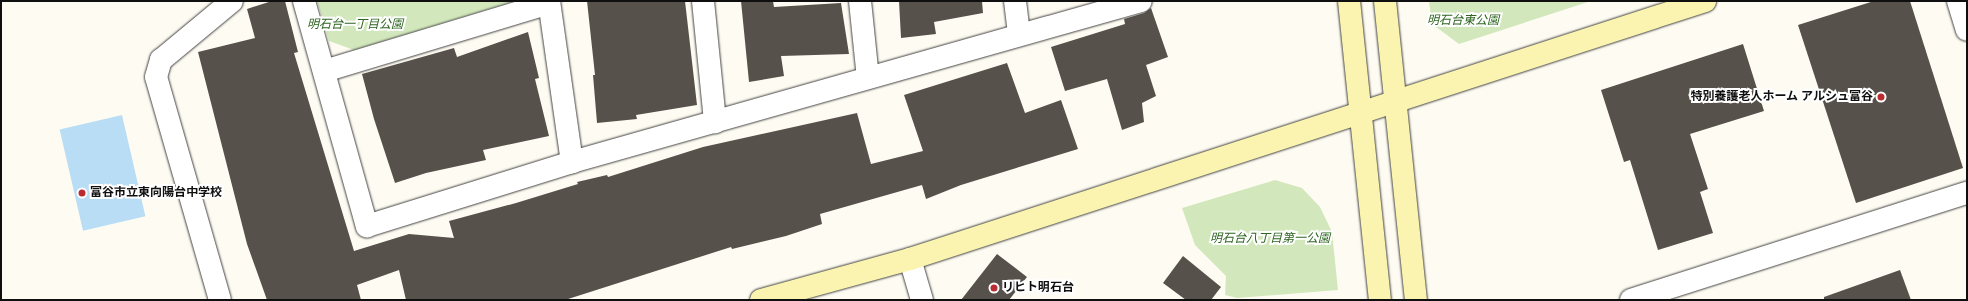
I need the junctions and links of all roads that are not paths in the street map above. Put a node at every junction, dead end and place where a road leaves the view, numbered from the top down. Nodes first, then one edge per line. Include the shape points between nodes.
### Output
1 (232, 1) edge
2 (304, 1) edge
3 (703, 1) edge
4 (860, 1) edge
5 (1015, 1) edge
6 (1141, 1) edge
7 (1349, 1) edge
8 (1385, 1) edge
9 (1958, 1) edge
10 (549, 2) edge
11 (1698, 2) edge
12 (1967, 30) edge
13 (1019, 34) junction
14 (324, 70) junction
15 (868, 78) junction
16 (1395, 103) junction
17 (1360, 113) junction
18 (715, 122) junction
19 (572, 162) junction
20 (1967, 193) edge
21 (910, 259) junction
22 (220, 300) edge
23 (761, 300) edge
24 (922, 300) edge
25 (1380, 300) edge
26 (1416, 300) edge
27 (1631, 300) edge

1 - 22 street via 161,60 156,77
2 - 14 street
3 - 18 street
4 - 15 street
5 - 13 street
6 - 13 street
7 - 17 street
8 - 16 street
9 - 12 street
10 - 14 street
10 - 19 street
11 - 16 street
13 - 15 street
14 - 19 street via 367,226
15 - 18 street
16 - 17 street
16 - 26 street
17 - 21 street
17 - 25 street
18 - 19 street
20 - 27 street
21 - 23 street
21 - 24 street

